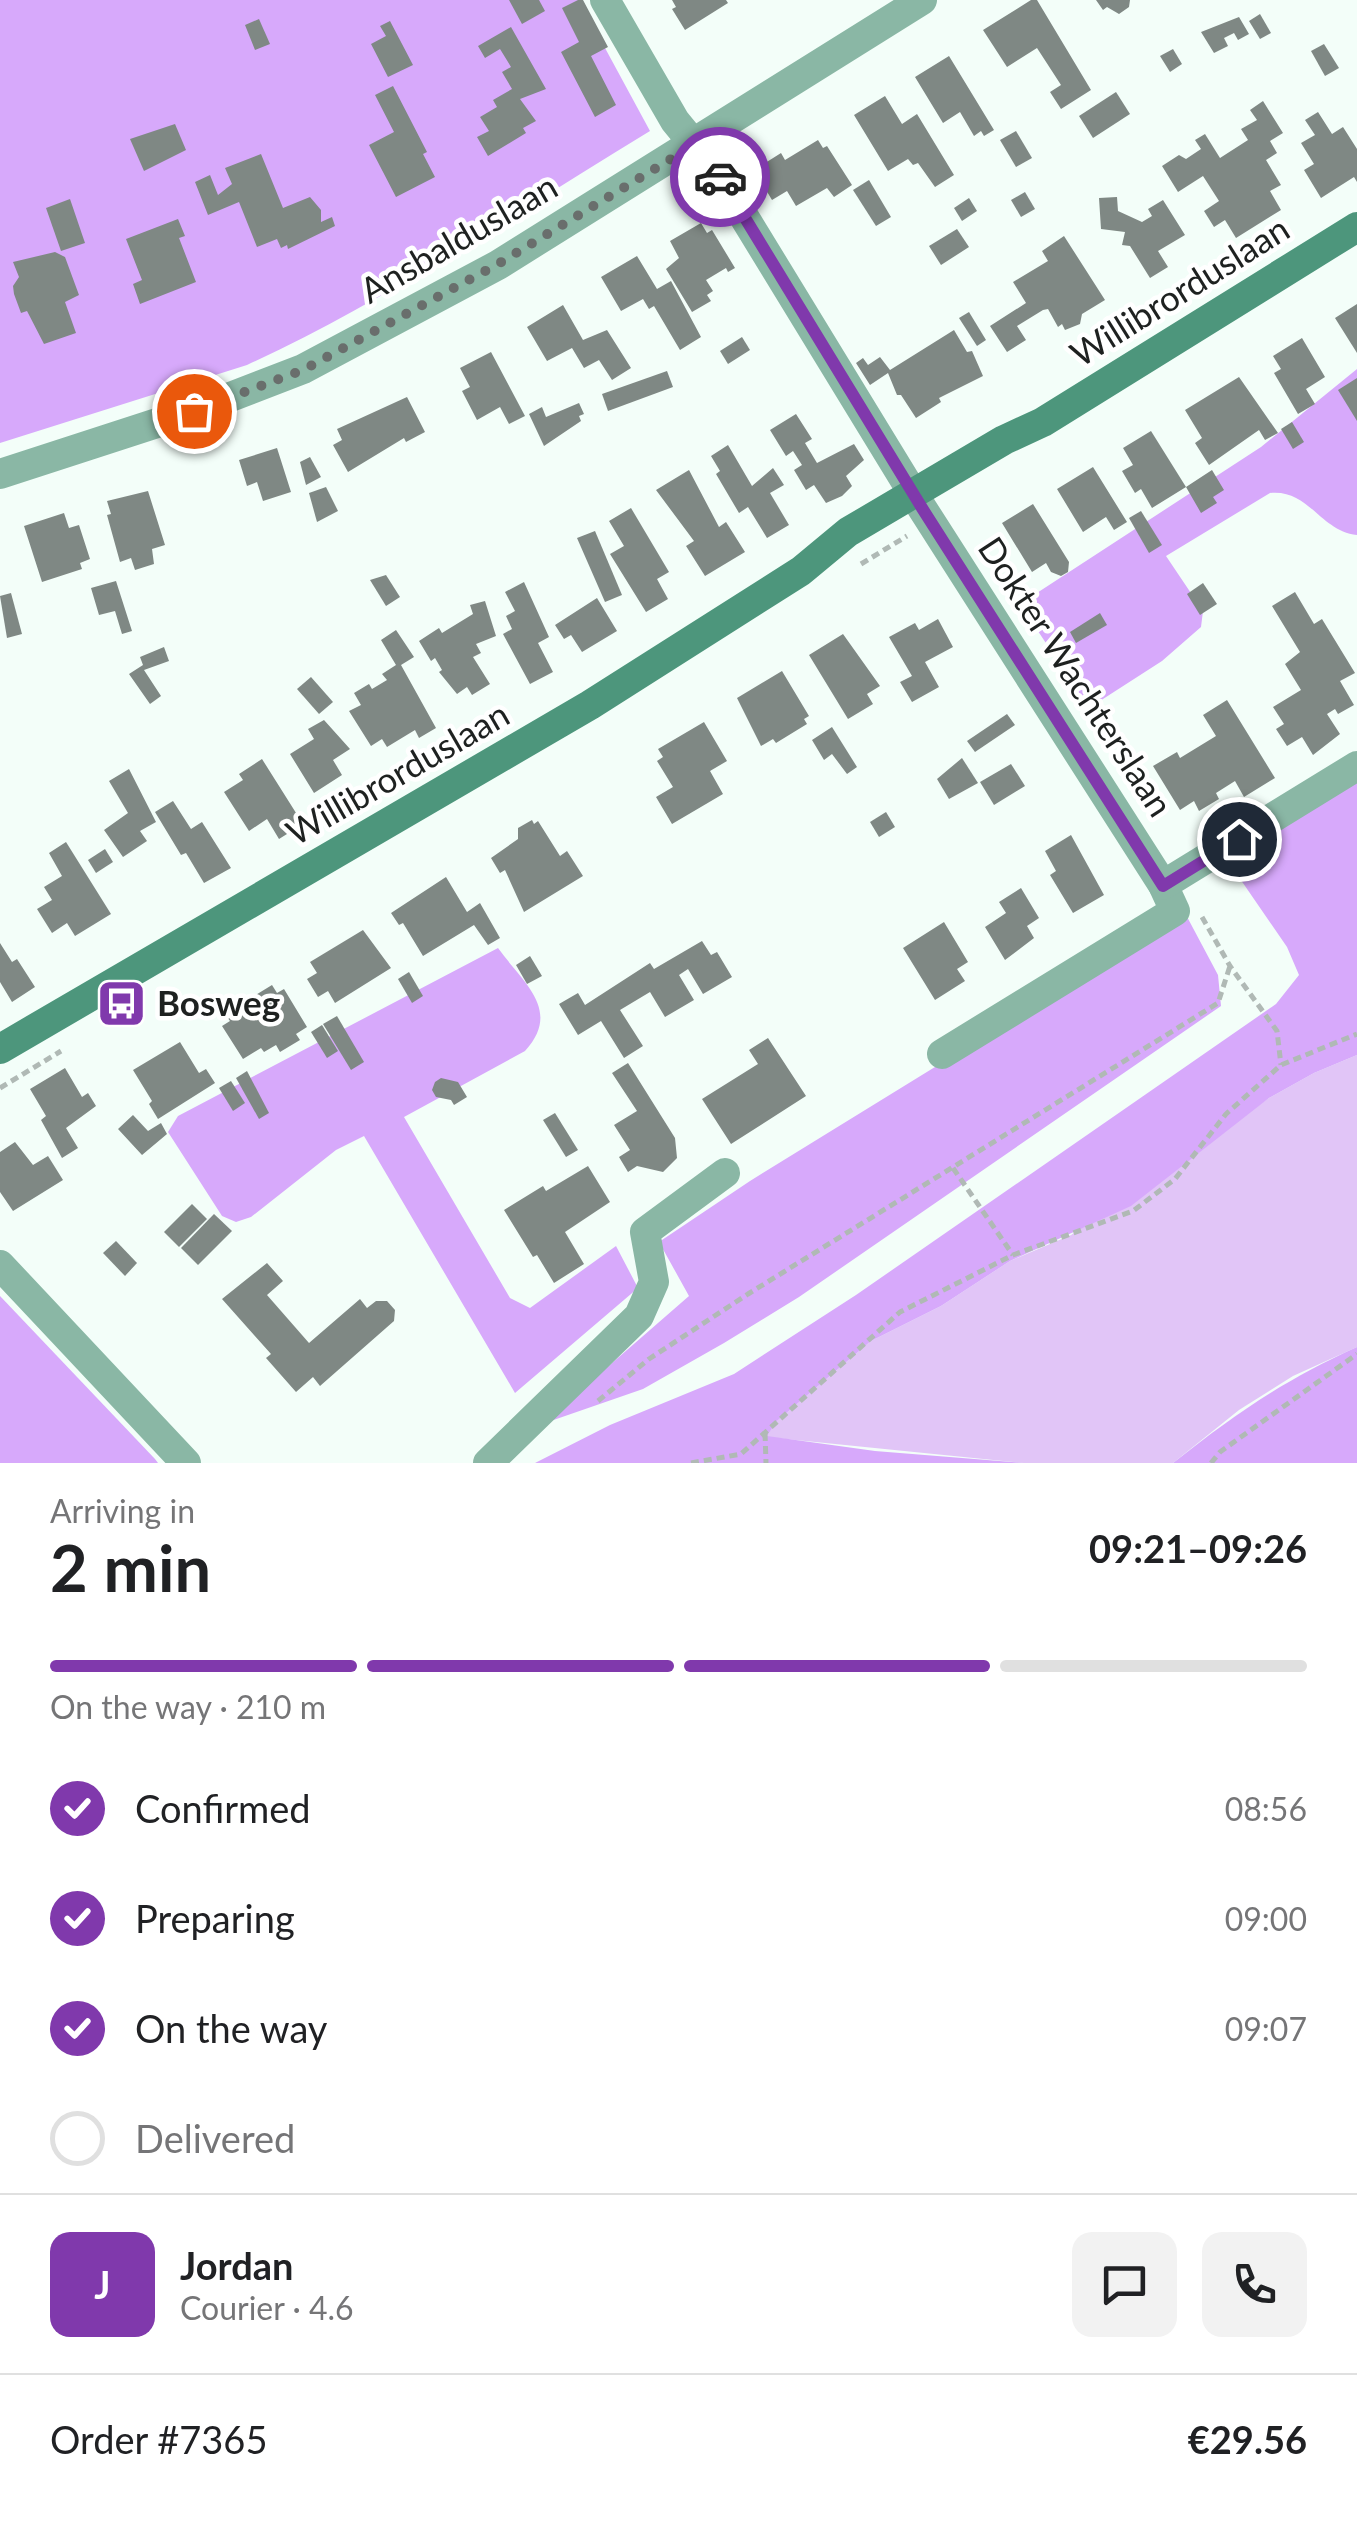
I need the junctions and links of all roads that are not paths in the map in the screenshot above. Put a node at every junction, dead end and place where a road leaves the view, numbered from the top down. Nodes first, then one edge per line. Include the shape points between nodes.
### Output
1 (605, 0) edge
2 (922, 0) edge
3 (694, 145) junction
4 (1357, 227) edge
5 (0, 474) edge
6 (918, 500) junction
7 (1357, 766) edge
8 (1163, 886) junction
9 (28, 1034) junction
10 (0, 1049) edge
11 (942, 1054) dead end
12 (0, 1065) edge
13 (725, 1173) dead end
14 (0, 1265) edge
15 (186, 1463) edge
16 (488, 1463) edge

1 - 3 street, Dokter Wachterslaan
2 - 3 street, Ansbalduslaan
3 - 5 street, Ansbalduslaan via 498,264 303,370
3 - 6 street, Dokter Wachterslaan
4 - 6 main road, Willibrorduslaan
6 - 8 street, Dokter Wachterslaan
6 - 9 main road, Willibrorduslaan via 848,532 801,570 590,705
7 - 8 street
8 - 11 street via 1174,911
9 - 10 main road, Willibrorduslaan
9 - 12 main road, Willibrorduslaan
13 - 16 street via 645,1232 654,1282 639,1316
14 - 15 street

